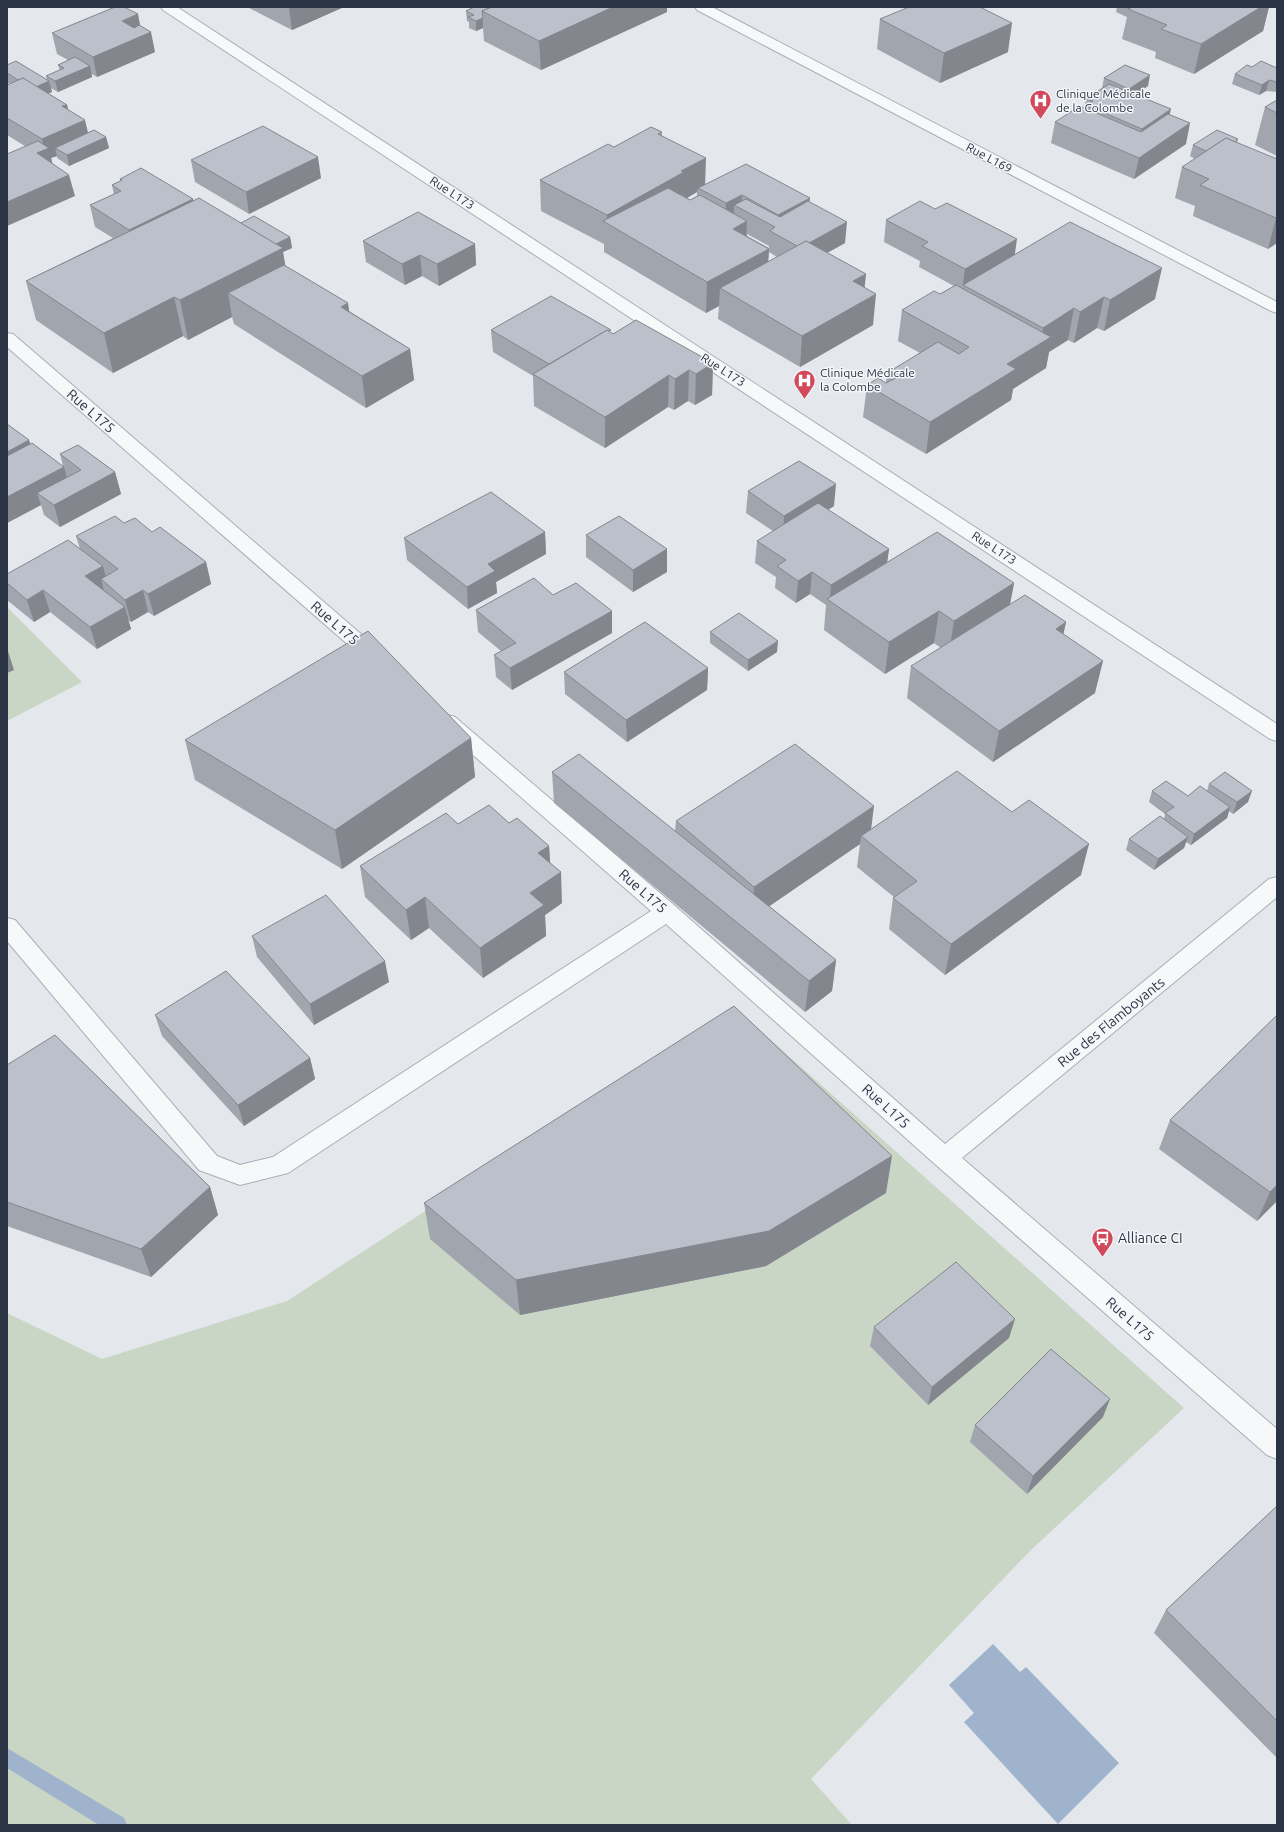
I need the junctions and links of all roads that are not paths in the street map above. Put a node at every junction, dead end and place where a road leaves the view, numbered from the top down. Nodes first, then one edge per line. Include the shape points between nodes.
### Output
1 (168, 7) edge
2 (702, 7) edge
3 (1277, 308) edge
4 (7, 338) edge
5 (391, 672) edge
6 (433, 708) edge
7 (1277, 734) edge
8 (1277, 885) edge
9 (667, 912) junction
10 (7, 926) edge
11 (945, 1158) junction
12 (1277, 1446) edge

1 - 7 street, Rue L173
2 - 3 street, Rue L169
4 - 5 street, Rue L175
6 - 9 street, Rue L175
8 - 11 street, Rue des Flamboyants
9 - 10 street via 279,1166 240,1175 208,1163
9 - 11 street, Rue L175
11 - 12 street, Rue L175

